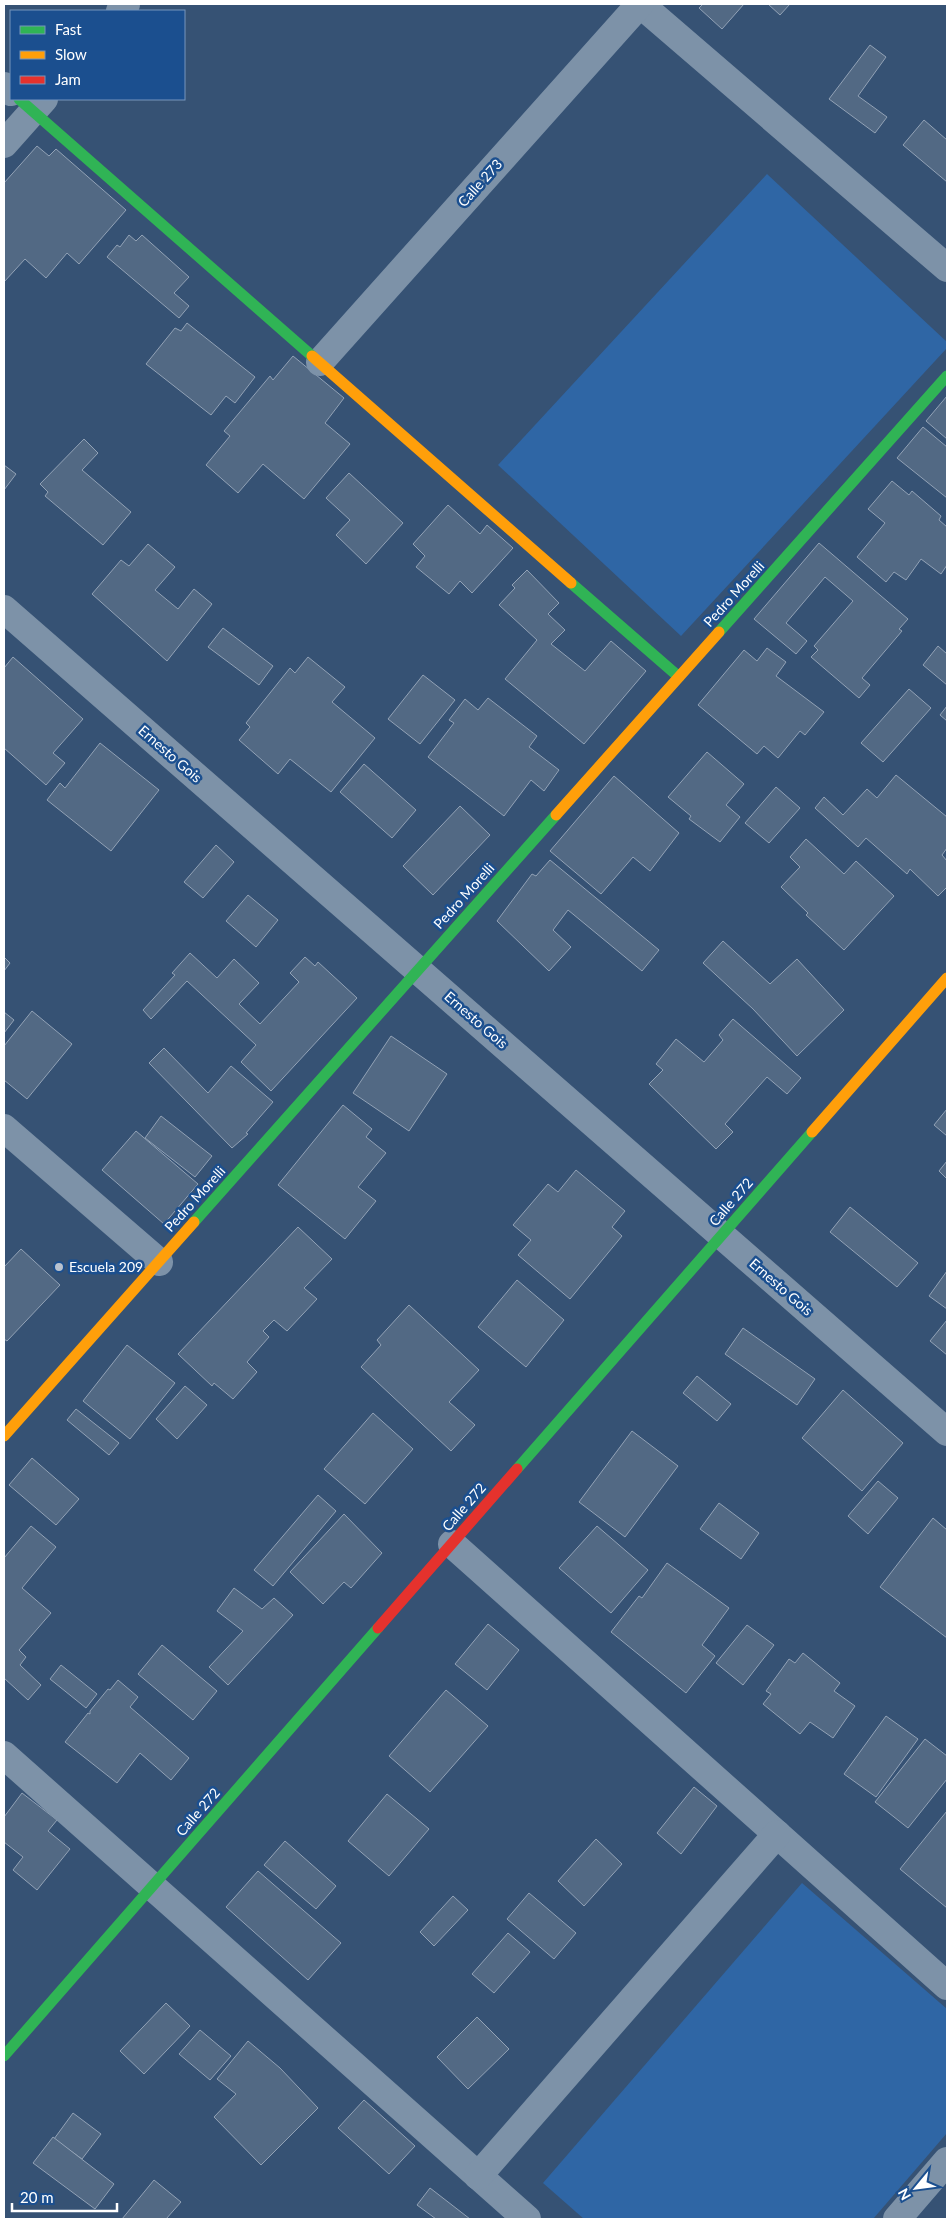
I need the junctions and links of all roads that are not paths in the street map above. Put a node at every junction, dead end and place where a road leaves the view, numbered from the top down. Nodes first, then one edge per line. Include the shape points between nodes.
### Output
1 (640, 4) edge
2 (32, 103) edge
3 (4, 144) edge
4 (947, 268) edge
5 (320, 362) junction
6 (947, 376) edge
7 (4, 609) edge
8 (679, 678) junction
9 (418, 970) junction
10 (947, 978) edge
11 (4, 1128) edge
12 (722, 1235) junction
13 (159, 1262) junction
14 (947, 1432) edge
15 (4, 1436) edge
16 (452, 1544) junction
17 (4, 1755) edge
18 (777, 1834) junction
19 (152, 1887) junction
20 (947, 1986) edge
21 (4, 2056) edge
22 (947, 2162) edge
23 (478, 2176) junction
24 (527, 2219) edge
25 (897, 2219) edge

1 - 4 street
1 - 5 street, Calle 273
2 - 3 street
2 - 5 street
5 - 8 street
6 - 8 street, Pedro Morelli
7 - 9 street, Ernesto Gois
8 - 9 street, Pedro Morelli
9 - 12 street, Ernesto Gois
9 - 13 street, Pedro Morelli
10 - 12 street, Calle 272
11 - 13 street
12 - 14 street, Ernesto Gois
12 - 16 street, Calle 272
13 - 15 street, Pedro Morelli
16 - 18 street
16 - 19 street, Calle 272
17 - 19 street
18 - 20 street
18 - 23 street
19 - 21 street, Calle 272
19 - 23 street
22 - 25 street
23 - 24 street

